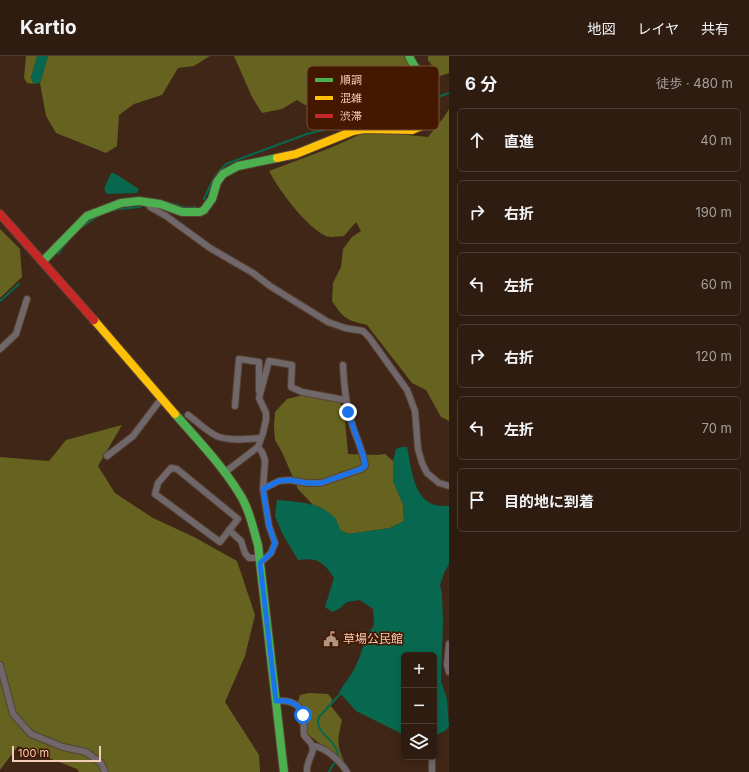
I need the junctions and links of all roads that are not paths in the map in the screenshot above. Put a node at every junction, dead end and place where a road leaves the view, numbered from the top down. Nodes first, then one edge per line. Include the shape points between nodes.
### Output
1 (410, 56) edge
2 (413, 66) edge
3 (359, 130) edge
4 (147, 202) junction
5 (0, 214) edge
6 (43, 261) junction
7 (28, 299) dead end
8 (0, 349) edge
9 (343, 365) dead end
10 (258, 398) junction
11 (161, 399) junction
12 (345, 400) junction
13 (236, 406) dead end
14 (188, 415) dead end
15 (260, 438) junction
16 (258, 447) junction
17 (107, 456) dead end
18 (224, 473) junction
19 (449, 486) edge
20 (263, 489) junction
21 (229, 530) junction
22 (260, 560) junction
23 (449, 644) edge
24 (0, 665) edge
25 (449, 672) edge
26 (276, 701) junction
27 (312, 746) junction
28 (432, 760) edge
29 (105, 772) edge
30 (284, 772) edge
31 (307, 772) edge
32 (347, 772) edge
33 (432, 772) edge

1 - 2 street
3 - 4 street via 296,154 238,166 223,174 217,182 212,199 200,212 182,212
4 - 6 street via 121,203 87,216
4 - 19 street via 150,207 210,248 328,322 363,331 407,390 415,411 418,449 427,473 439,483
5 - 6 street
6 - 11 street
7 - 8 street via 16,334
9 - 12 street
10 - 12 street via 269,361 292,365 291,387 302,392
10 - 13 street via 259,362 239,359
10 - 15 street via 266,413
11 - 17 street via 133,436
11 - 18 street
12 - 20 street via 365,466 321,483 279,481
14 - 15 street via 219,437
15 - 16 street
16 - 18 street
16 - 20 street via 265,460
18 - 22 street via 240,494 252,522
20 - 22 street via 269,526 275,543 271,553
21 - 21 street via 220,542 155,494 158,483 171,468 177,469 238,519
21 - 22 street via 241,541 245,553 250,558
22 - 26 street
23 - 25 street
24 - 29 street via 13,714 31,734 63,747 86,752 101,762
26 - 27 street via 291,702 299,707 303,715 305,737
26 - 30 street
27 - 31 street
27 - 32 street via 330,754
28 - 33 street

